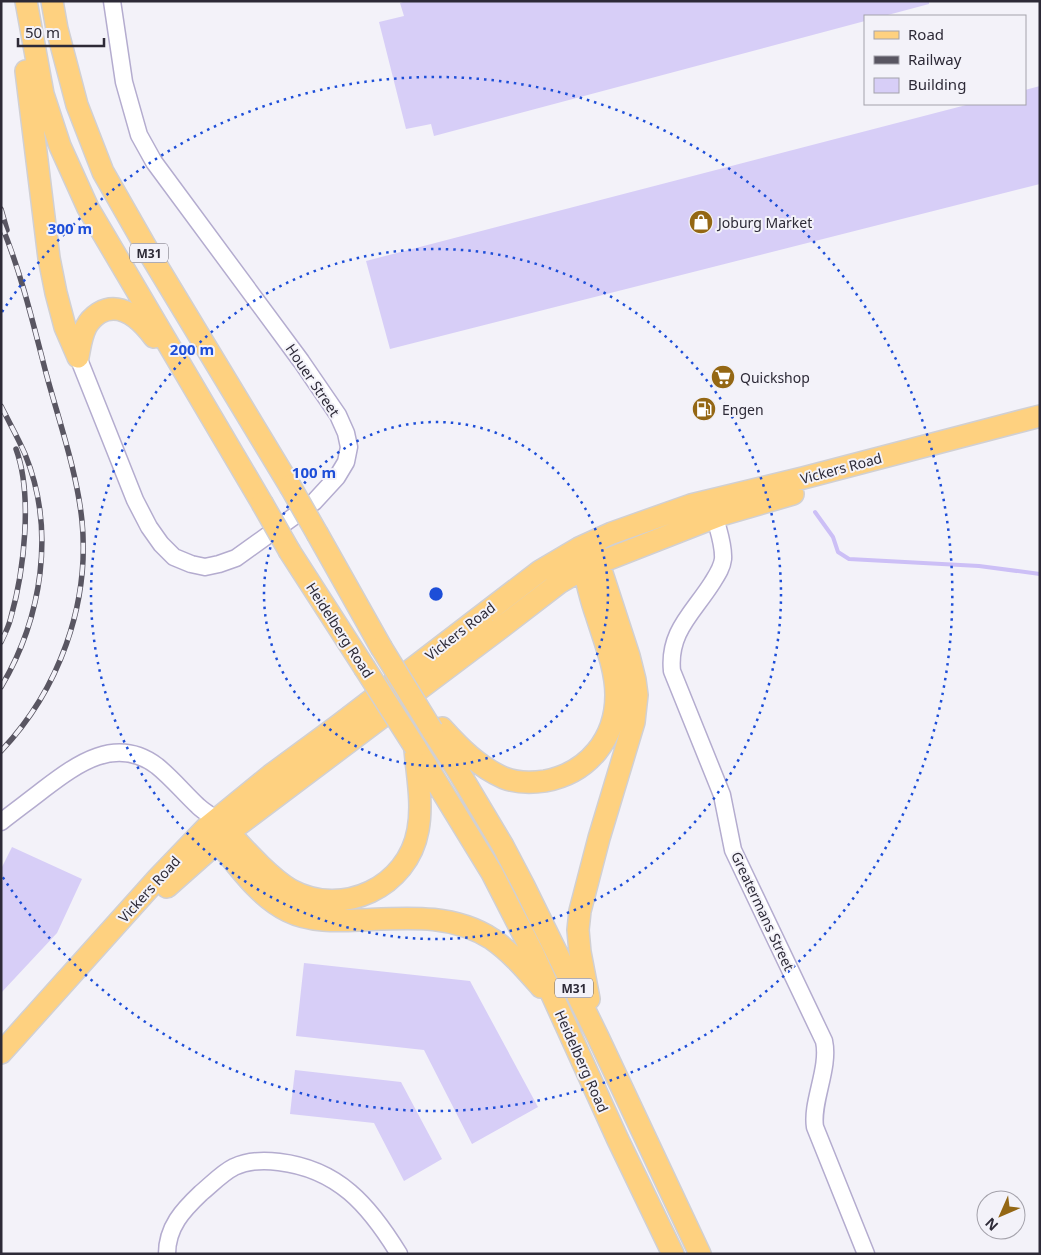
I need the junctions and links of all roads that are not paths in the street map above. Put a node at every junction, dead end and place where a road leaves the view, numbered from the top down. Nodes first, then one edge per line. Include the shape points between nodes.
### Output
1 (18, 1) edge
2 (26, 1) edge
3 (52, 1) edge
4 (112, 1) edge
5 (78, 357) junction
6 (194, 386) junction
7 (1040, 416) edge
8 (1040, 428) edge
9 (715, 517) junction
10 (586, 545) junction
11 (591, 566) junction
12 (551, 589) junction
13 (595, 611) junction
14 (433, 725) junction
15 (415, 747) junction
16 (259, 809) junction
17 (1, 822) edge
18 (217, 830) junction
19 (252, 855) junction
20 (184, 871) junction
21 (250, 879) junction
22 (558, 1006) junction
23 (598, 1037) junction
24 (1, 1053) edge
25 (1, 1068) edge
26 (168, 1254) edge
27 (398, 1254) edge
28 (673, 1254) edge
29 (700, 1254) edge
30 (866, 1254) edge

1 - 5 main road via 49,258 65,327
2 - 6 main road, Heidelberg Road / M31 via 43,94 64,155 101,233
3 - 14 main road, Heidelberg Road / M31, bridge via 77,105 103,172 382,647
4 - 5 street, Houer Street via 124,82 139,135 154,162 338,415 349,447 346,462 314,502 236,558 205,566 191,564 174,557 149,527 135,500
5 - 6 main road via 87,325 101,312 118,310 129,313 147,329
6 - 15 main road, Heidelberg Road / M31, bridge via 290,552
7 - 10 main road, Vickers Road via 691,505
8 - 9 main road, Vickers Road
9 - 11 main road, Vickers Road
9 - 30 street, Greatermans Street via 723,548 721,566 675,637 672,671 722,795 735,855 824,1041 815,1127
10 - 11 main road
10 - 18 main road, Vickers Road via 511,592 271,775
11 - 12 main road, Vickers Road
11 - 13 main road
11 - 23 main road via 630,656 636,695 634,722 580,911 578,930 583,975
12 - 13 main road via 575,593
12 - 16 main road, Vickers Road
13 - 14 main road via 616,684 615,711 612,725 599,750 582,766 553,780 522,782 505,778 477,762
14 - 23 main road, Heidelberg Road / M31 via 503,846
15 - 19 main road via 419,828 409,857 380,888 342,901 313,898 290,889
15 - 22 main road, Heidelberg Road / M31 via 492,873
16 - 18 main road, Vickers Road
16 - 19 main road via 252,829
17 - 18 street via 83,761 100,755 128,753 156,765
18 - 19 main road
18 - 20 main road, Vickers Road
18 - 21 main road
18 - 24 main road, Vickers Road via 158,878
20 - 21 main road via 214,864 231,868
20 - 25 main road, Vickers Road
21 - 22 main road via 274,903 306,917 322,920 439,919 473,929 509,953
22 - 28 main road, Heidelberg Road / M31
23 - 29 main road, Heidelberg Road / M31
26 - 27 street via 171,1229 189,1204 221,1175 235,1167 261,1160 302,1167 332,1178 380,1225

